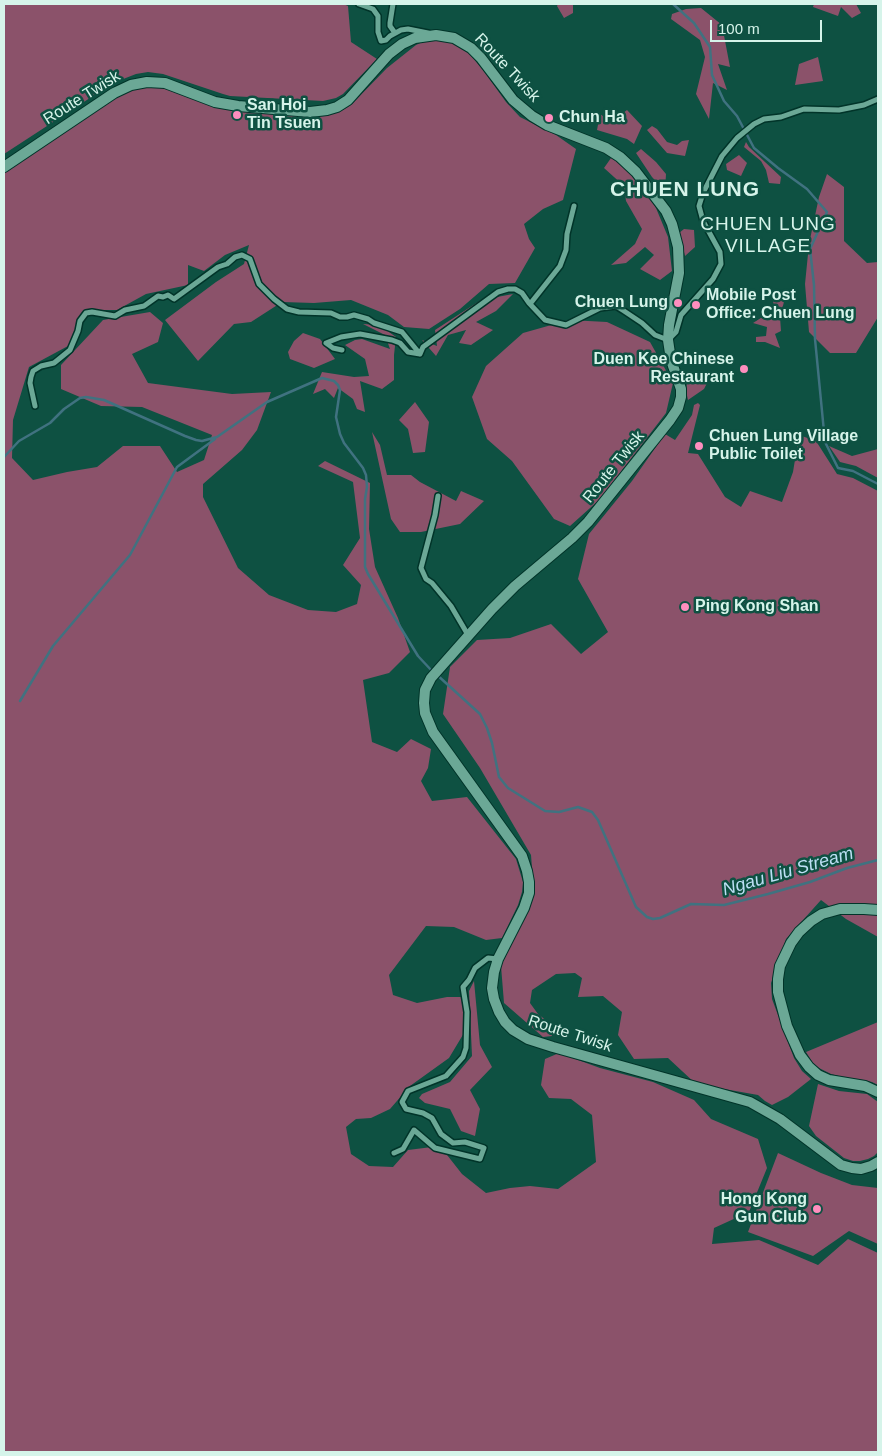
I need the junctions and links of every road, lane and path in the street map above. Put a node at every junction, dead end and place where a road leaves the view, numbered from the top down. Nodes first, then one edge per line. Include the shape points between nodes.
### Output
1 (360, 4) edge
2 (393, 4) edge
3 (395, 33) junction
4 (436, 34) junction
5 (878, 99) edge
6 (4, 167) edge
7 (574, 206) dead end
8 (530, 304) junction
9 (668, 340) junction
10 (342, 350) dead end
11 (420, 354) junction
12 (35, 406) dead end
13 (438, 496) dead end
14 (469, 636) junction
15 (878, 910) edge
16 (498, 959) junction
17 (878, 1092) edge
18 (394, 1154) dead end
19 (878, 1162) edge

1 - 3 street via 373,9 378,16 381,41
2 - 3 street via 390,26
3 - 4 street via 408,29
4 - 6 main road, Route Twisk via 415,38 396,48 352,96 332,109 310,112 238,106 215,102 168,84 152,82 126,86
4 - 9 main road, Route Twisk via 454,38 476,52 526,112 546,125 613,153 631,166 649,187 669,217 678,247 679,273
5 - 9 street via 839,110 804,109 764,119 737,138 722,156 699,206 703,221 720,252 721,264 681,315 676,332
7 - 8 street via 560,266
8 - 9 street via 545,320 566,325 600,308 616,306 655,335
8 - 11 street via 515,289 498,292 423,347
9 - 14 main road, Route Twisk via 682,393 674,416 588,522 515,586
10 - 11 street via 326,343 360,334 392,340 408,352
11 - 12 street via 402,332 368,318 287,309 259,284 250,259 242,255 218,267 174,299 168,295 158,296 144,306 115,316 86,313 70,350 54,363 33,372 30,383
13 - 14 street via 421,568 426,579 451,606
14 - 16 main road, Route Twisk via 431,678 425,690 424,703 428,723 447,754 522,856 527,871 529,893
15 - 17 main road via 840,909 810,921 791,943 780,966 778,979 787,1026 809,1067 829,1080 865,1086
16 - 18 street via 488,958 475,968 463,987 467,1012 463,1057 446,1076 408,1091 402,1102 406,1109 432,1118 440,1134 453,1143 465,1142 484,1148 480,1159 436,1148 414,1130 403,1149
16 - 19 main road, Route Twisk via 492,982 494,999 505,1022 523,1036 750,1102 780,1119 841,1165 861,1169

